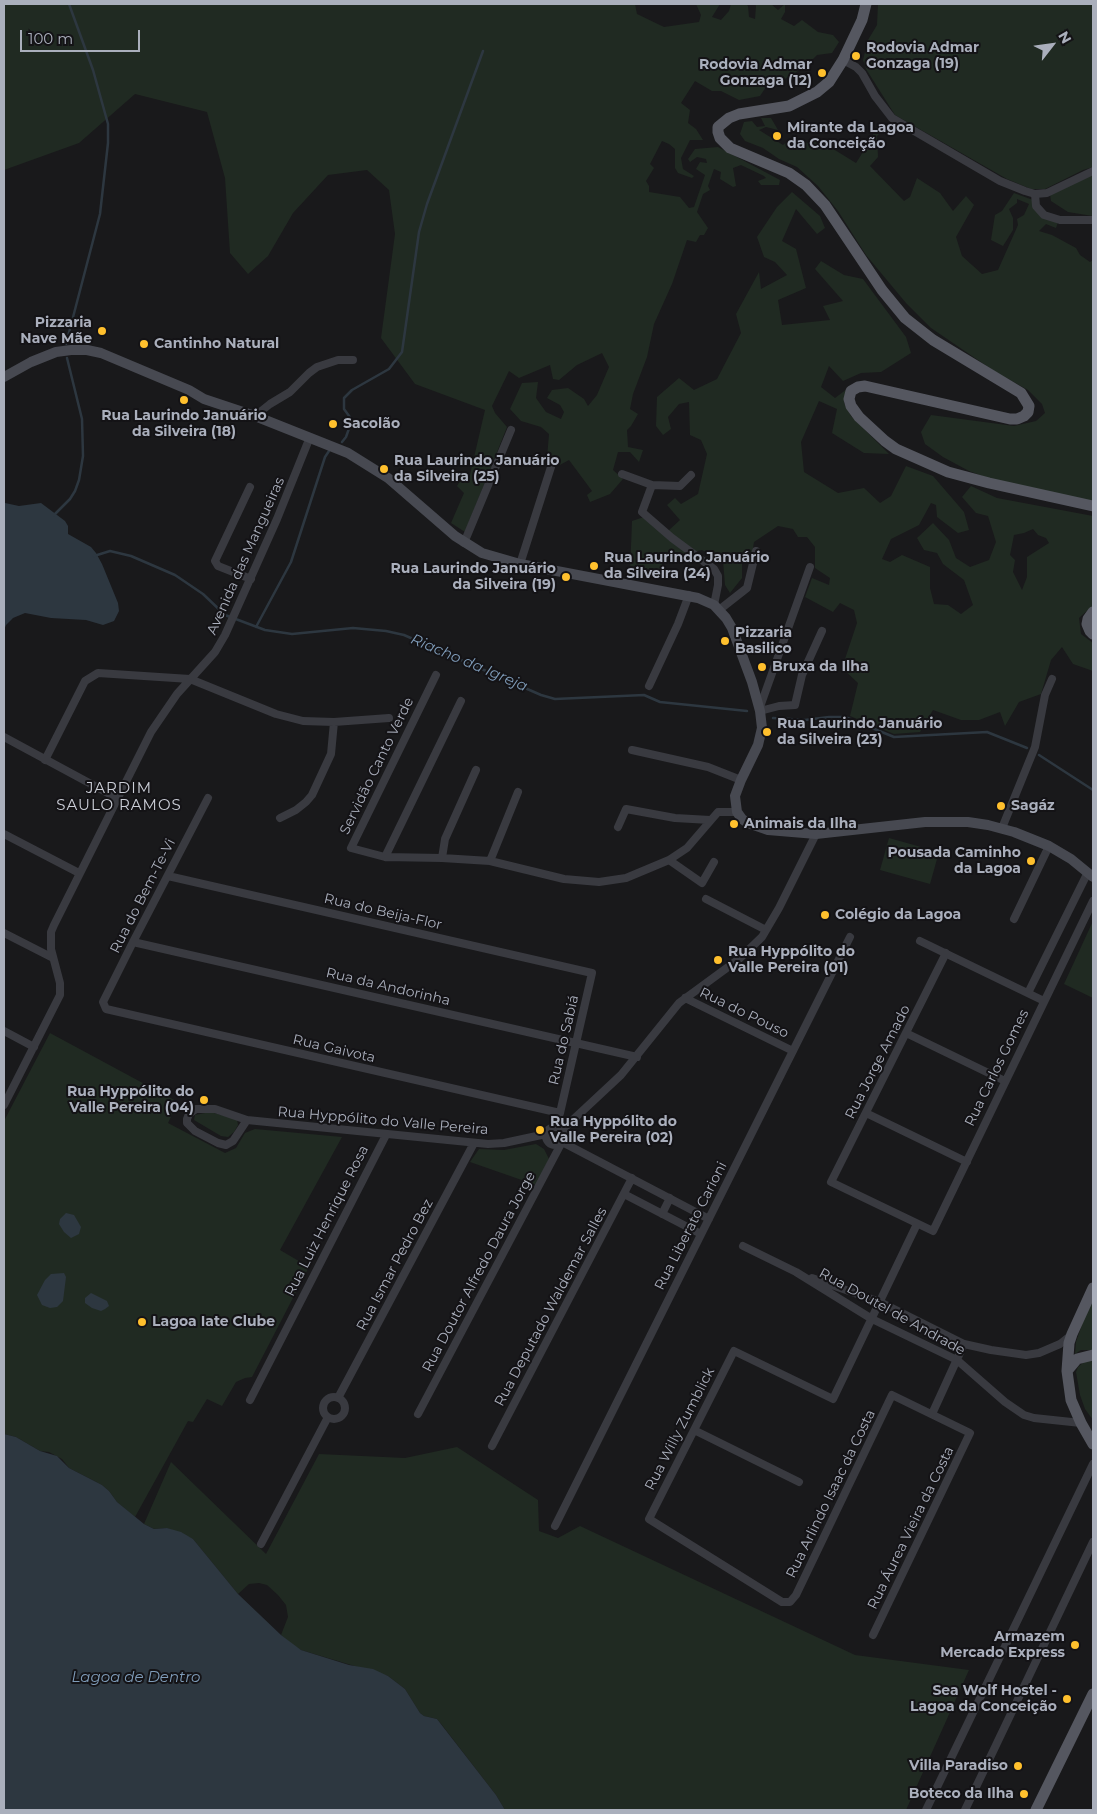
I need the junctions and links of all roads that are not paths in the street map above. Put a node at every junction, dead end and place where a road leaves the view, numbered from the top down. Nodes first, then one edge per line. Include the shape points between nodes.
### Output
1 (866, 4) edge
2 (843, 60) junction
3 (1093, 171) edge
4 (1035, 194) junction
5 (1093, 220) edge
6 (353, 360) dead end
7 (4, 377) edge
8 (255, 416) junction
9 (511, 430) dead end
10 (310, 437) junction
11 (551, 468) dead end
12 (622, 474) dead end
13 (691, 475) dead end
14 (652, 485) junction
15 (250, 487) dead end
16 (1093, 506) edge
17 (464, 543) junction
18 (756, 552) dead end
19 (520, 564) junction
20 (810, 567) dead end
21 (251, 579) junction
22 (689, 596) junction
23 (716, 607) junction
24 (1093, 612) edge
25 (822, 631) dead end
26 (1093, 634) edge
27 (436, 675) dead end
28 (190, 679) junction
29 (1052, 679) dead end
30 (649, 686) dead end
31 (460, 701) dead end
32 (760, 709) junction
33 (388, 718) dead end
34 (334, 722) junction
35 (4, 737) edge
36 (632, 750) dead end
37 (45, 760) junction
38 (476, 770) dead end
39 (741, 780) junction
40 (518, 792) dead end
41 (117, 798) junction
42 (208, 798) dead end
43 (737, 812) junction
44 (280, 818) dead end
45 (710, 820) junction
46 (618, 827) dead end
47 (1002, 828) junction
48 (4, 834) edge
49 (816, 834) junction
50 (1049, 846) junction
51 (385, 857) junction
52 (442, 858) junction
53 (669, 860) junction
54 (490, 861) junction
55 (714, 862) dead end
56 (79, 873) junction
57 (1091, 874) edge
58 (168, 876) junction
59 (706, 899) dead end
60 (1093, 901) edge
61 (1014, 919) dead end
62 (766, 930) junction
63 (4, 933) edge
64 (850, 938) dead end
65 (920, 941) dead end
66 (133, 942) junction
67 (946, 953) junction
68 (53, 958) junction
69 (592, 973) joint
70 (1028, 993) junction
71 (685, 998) junction
72 (1044, 1001) junction
73 (104, 1005) joint
74 (4, 1031) edge
75 (906, 1033) junction
76 (576, 1043) junction
77 (34, 1047) junction
78 (793, 1051) junction
79 (637, 1057) junction
80 (1005, 1081) junction
81 (4, 1105) edge
82 (866, 1112) junction
83 (560, 1114) joint
84 (247, 1120) junction
85 (562, 1130) junction
86 (546, 1134) junction
87 (386, 1135) junction
88 (562, 1142) junction
89 (474, 1143) junction
90 (966, 1162) junction
91 (632, 1178) junction
92 (624, 1194) junction
93 (670, 1198) junction
94 (662, 1214) junction
95 (709, 1219) junction
96 (917, 1224) junction
97 (701, 1234) junction
98 (744, 1246) dead end
99 (796, 1272) junction
100 (1093, 1288) edge
101 (880, 1302) junction
102 (872, 1318) junction
103 (1072, 1334) junction
104 (964, 1344) junction
105 (1093, 1355) edge
106 (957, 1360) junction
107 (1067, 1371) junction
108 (338, 1398) junction
109 (250, 1400) dead end
110 (418, 1414) dead end
111 (932, 1414) junction
112 (328, 1417) junction
113 (1081, 1423) junction
114 (1093, 1427) edge
115 (694, 1430) junction
116 (1093, 1444) edge
117 (492, 1446) dead end
118 (1093, 1464) edge
119 (799, 1482) dead end
120 (649, 1519) joint
121 (555, 1526) dead end
122 (1093, 1542) edge
123 (261, 1544) dead end
124 (874, 1635) dead end
125 (1093, 1694) edge
126 (926, 1810) edge
127 (965, 1810) edge
128 (1036, 1810) edge

1 - 2 main road
2 - 4 street via 862,73 892,118 1000,181
2 - 16 main road via 829,82 817,92 789,106 729,118 718,127 720,138 730,148 789,173 806,185 825,205 882,290 905,318 932,340 1021,393 1029,406 1024,416 1010,419 865,386 852,392 851,406 884,441 940,469
3 - 4 street via 1058,188
4 - 5 street via 1036,206 1044,215 1060,220
6 - 8 street via 338,360 317,367 290,392
7 - 8 main road via 45,356 86,350 115,358 204,399
8 - 10 main road
9 - 17 street
10 - 17 main road via 348,452 376,469
10 - 21 street, Avenida das Mangueiras
11 - 19 street
12 - 14 street
13 - 14 street via 680,486
14 - 23 street via 642,512 714,569 718,576
15 - 21 street via 215,561 218,566
17 - 19 main road via 482,553
18 - 23 street via 747,588
19 - 22 main road
20 - 32 street
21 - 28 street, Avenida das Mangueiras via 215,652
22 - 23 main road
22 - 30 street
23 - 32 main road via 732,628
24 - 26 main road via 1087,624
25 - 32 street via 802,675 795,705
27 - 51 street, Servidão Canto Verde via 351,848
28 - 34 street via 290,719
28 - 37 street via 93,675 85,682
28 - 41 street, Avenida das Mangueiras via 151,732
29 - 47 street via 1044,695 1035,747
31 - 51 street
32 - 39 main road via 758,745
33 - 34 street
34 - 44 street via 331,754 312,795 296,810
35 - 37 street
36 - 39 street via 708,767
37 - 41 street
38 - 52 street via 445,839
39 - 43 main road via 735,796
40 - 54 street
41 - 56 street, Avenida das Mangueiras
42 - 58 street, Rua do Bem-Te-Vi
43 - 45 street via 718,812
43 - 49 main road via 742,819 758,827
45 - 46 street via 675,818 626,809
45 - 53 street, Servidão Canto Verde via 694,841
47 - 49 main road via 968,822 925,822
47 - 50 main road
48 - 56 street
49 - 62 street
50 - 57 main road
50 - 61 street
51 - 52 street, Servidão Canto Verde
52 - 54 street, Servidão Canto Verde
53 - 54 street, Servidão Canto Verde via 637,874 599,882 564,879
53 - 55 street via 702,884
56 - 68 street, Avenida das Mangueiras via 51,932
57 - 70 street, Rua Carlos Gomes
58 - 66 street, Rua do Bem-Te-Vi
58 - 69 street, Rua do Beija-Flor
59 - 62 street
60 - 72 street, Rua Carlos Gomes
62 - 71 street via 740,959
63 - 68 street
64 - 78 street, Rua Liberato Carioni
65 - 67 street
66 - 73 street, Rua do Bem-Te-Vi
66 - 76 street, Rua da Andorinha
67 - 70 street
67 - 75 street, Rua Jorge Amado
68 - 77 street, Avenida das Mangueiras via 60,995
69 - 76 street, Rua do Sabiá
70 - 72 street
71 - 78 street, Rua do Pouso
71 - 79 street
72 - 80 street, Rua Carlos Gomes
73 - 83 street, Rua Gaivota via 110,1011
74 - 77 street
75 - 80 street
75 - 82 street, Rua Jorge Amado
76 - 79 street, Rua da Andorinha
76 - 83 street, Rua do Sabiá
77 - 81 street, Avenida das Mangueiras
78 - 95 street, Rua Liberato Carioni
79 - 85 street
80 - 90 street, Rua Carlos Gomes
82 - 90 street
82 - 96 street, Rua Jorge Amado via 831,1182
84 - 84 street, Rua Hyppólito do Valle Pereira via 224,1111 203,1108 193,1111 187,1119 195,1131 226,1144 233,1141
84 - 87 street, Rua Hyppólito do Valle Pereira
85 - 86 street via 550,1128
85 - 88 street
86 - 88 street via 546,1141 551,1145
86 - 89 street, Rua Hyppólito do Valle Pereira via 504,1143
87 - 89 street, Rua Hyppólito do Valle Pereira
87 - 109 street, Rua Luiz Henrique Rosa
88 - 91 street
88 - 110 street, Rua Doutor Alfredo Daura Jorge
89 - 108 street, Rua Ismar Pedro Bez
90 - 96 street, Rua Carlos Gomes via 933,1231
91 - 92 street, Rua Deputado Waldemar Salles
91 - 93 street
92 - 94 street
92 - 117 street, Rua Deputado Waldemar Salles
93 - 94 street
93 - 95 street
94 - 97 street
95 - 97 street, Rua Liberato Carioni
96 - 101 street
97 - 121 street, Rua Liberato Carioni
98 - 99 street, Rua Doutel de Andrade
99 - 101 street, Rua Doutel de Andrade
99 - 102 street, Rua Doutel de Andrade
100 - 103 main road
101 - 102 street
101 - 104 street, Rua Doutel de Andrade
102 - 106 street, Rua Doutel de Andrade
102 - 115 street, Rua Willy Zumblick via 833,1399 734,1351
103 - 104 street, Rua Doutel de Andrade via 1052,1349 1038,1354 1008,1354
103 - 107 main road
104 - 106 street
105 - 107 main road via 1077,1360
106 - 111 street
106 - 113 street, Rua Doutel de Andrade via 1024,1415
107 - 113 main road via 1071,1400
108 - 112 street via 331,1397 324,1404
108 - 112 street via 344,1404 343,1414 338,1418
111 - 120 street, Rua Arlindo Isaac da Costa via 892,1395 796,1596 790,1602 782,1602
111 - 124 street, Rua Áurea Vieira da Costa via 970,1433
112 - 123 street
113 - 114 main road
113 - 116 main road
115 - 119 street
115 - 120 street, Rua Willy Zumblick
118 - 126 street
122 - 127 street
125 - 128 main road

